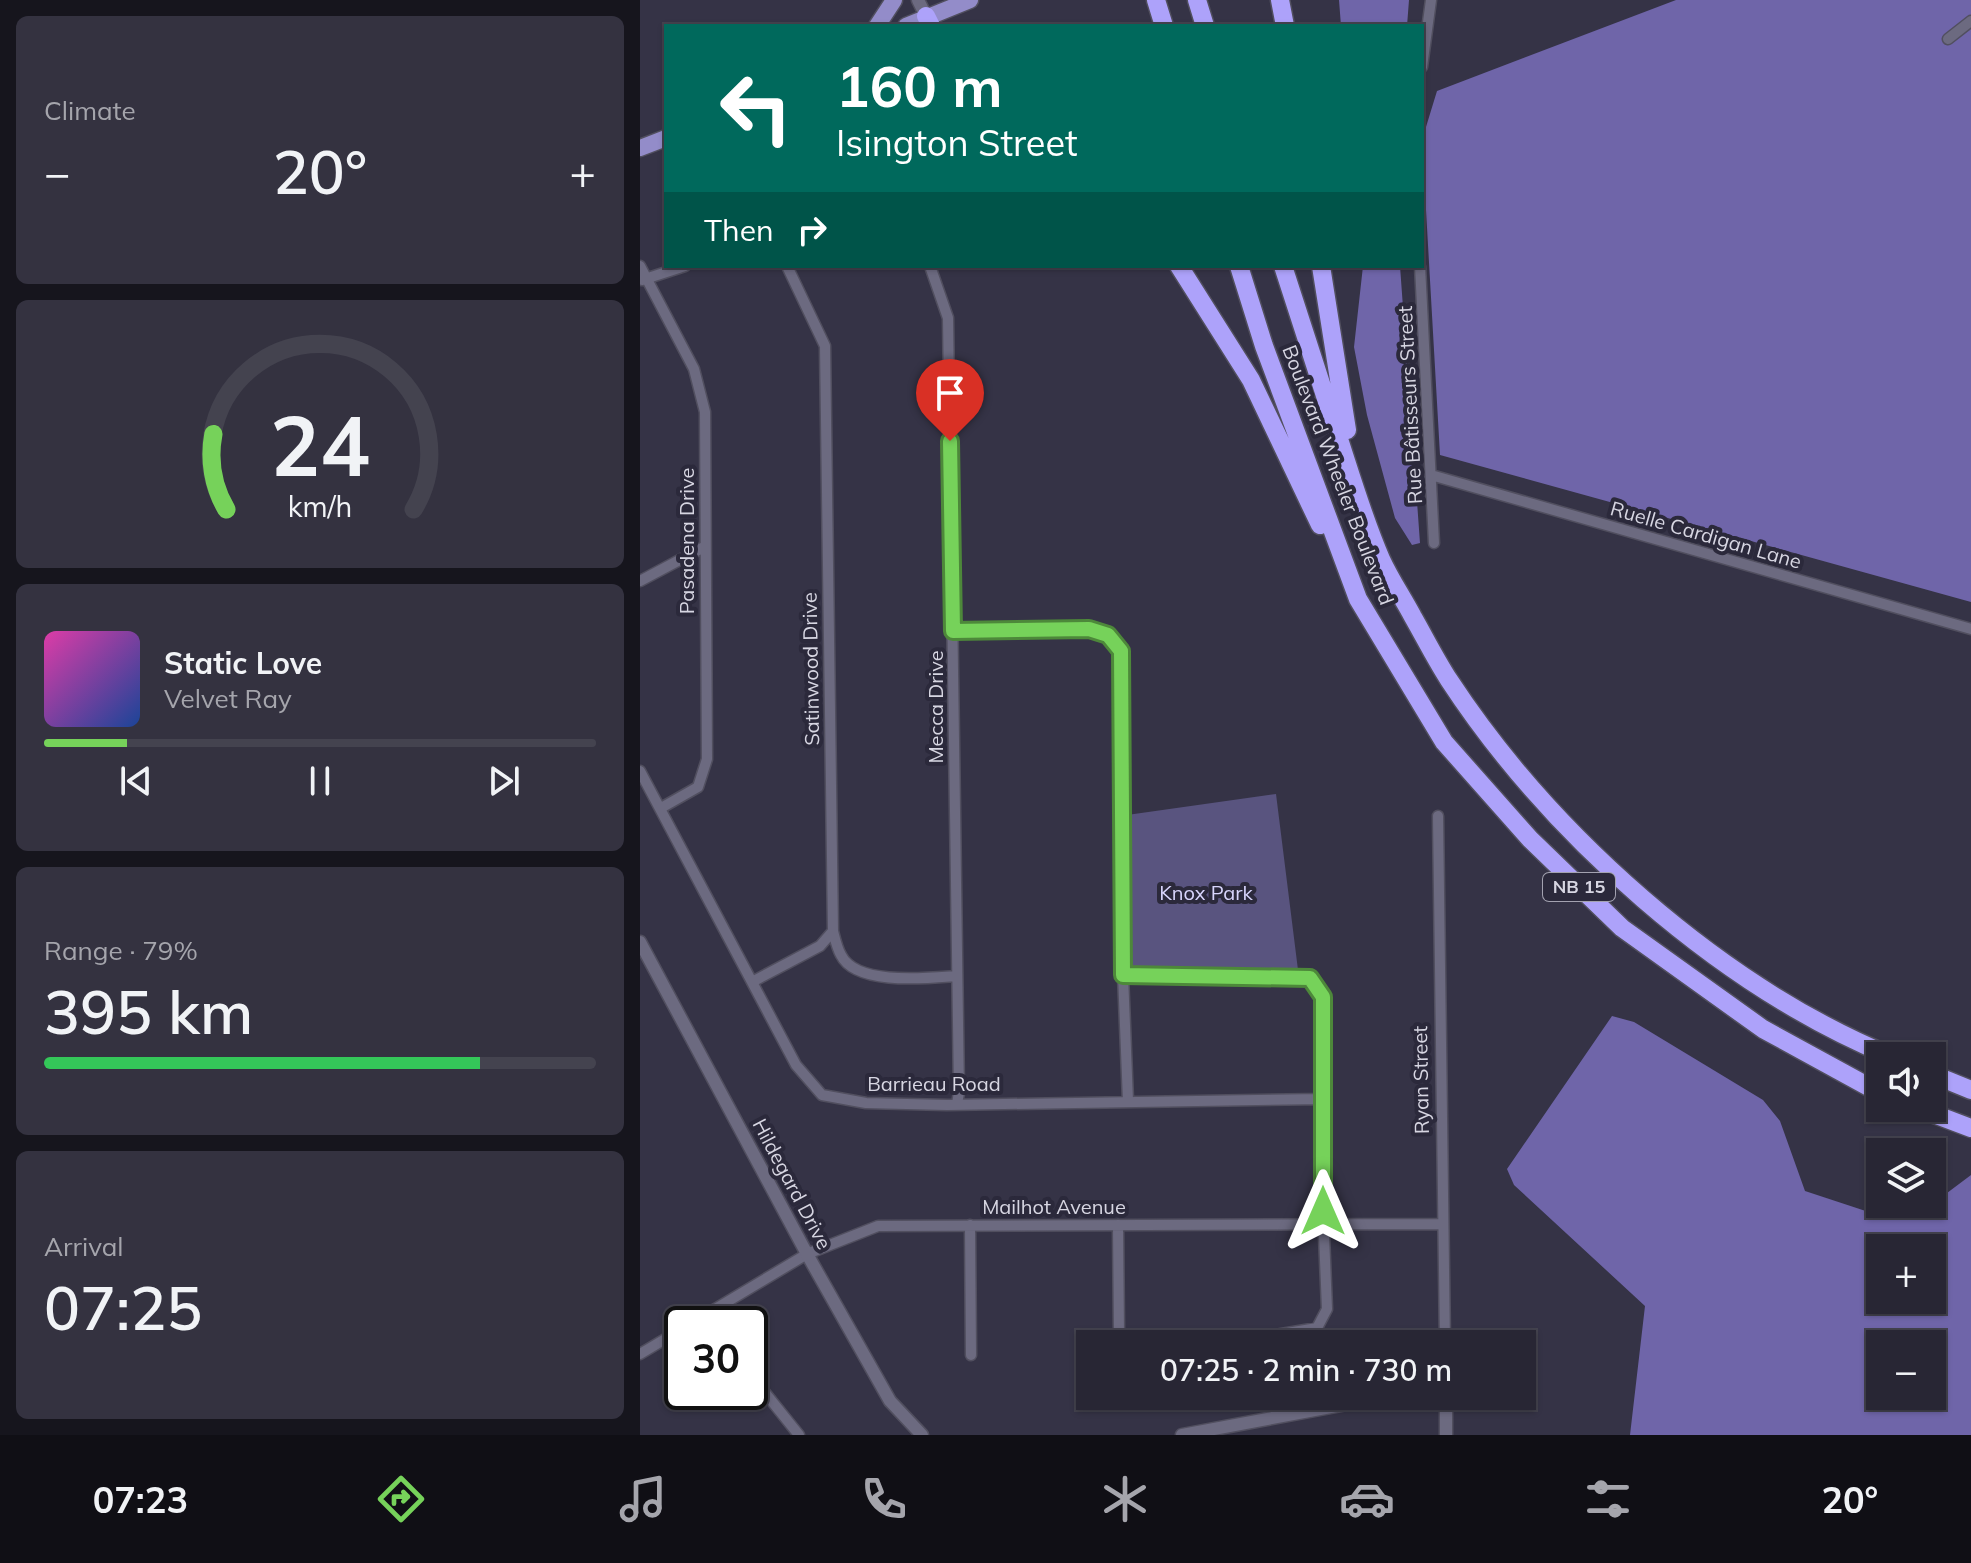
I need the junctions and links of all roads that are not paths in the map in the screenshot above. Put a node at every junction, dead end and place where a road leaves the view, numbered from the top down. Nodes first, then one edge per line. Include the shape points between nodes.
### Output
1 (894, 0) edge
2 (970, 0) edge
3 (1156, 0) edge
4 (1197, 0) edge
5 (1431, 0) edge
6 (925, 14) edge
7 (1971, 21) edge
8 (878, 24) edge
9 (1163, 24) edge
10 (1204, 24) edge
11 (1948, 39) dead end
12 (1424, 52) edge
13 (664, 139) edge
14 (640, 148) edge
15 (640, 266) edge
16 (679, 268) edge
17 (788, 268) edge
18 (931, 268) edge
19 (1180, 268) edge
20 (1240, 268) edge
21 (1284, 268) edge
22 (1321, 268) edge
23 (1420, 268) edge
24 (643, 280) edge
25 (1431, 475) junction
26 (1434, 543) dead end
27 (704, 547) junction
28 (1382, 560) junction
29 (640, 581) edge
30 (1358, 599) junction
31 (1971, 629) edge
32 (953, 631) junction
33 (640, 771) edge
34 (661, 808) junction
35 (1438, 816) dead end
36 (833, 931) junction
37 (640, 942) edge
38 (1123, 975) junction
39 (956, 976) junction
40 (752, 982) junction
41 (1866, 1046) edge
42 (1946, 1080) edge
43 (1866, 1085) edge
44 (1971, 1090) edge
45 (1322, 1099) junction
46 (1128, 1101) junction
47 (957, 1103) junction
48 (1946, 1119) edge
49 (1971, 1128) edge
50 (1443, 1224) junction
51 (970, 1225) junction
52 (1118, 1225) junction
53 (1325, 1225) junction
54 (807, 1254) junction
55 (721, 1306) edge
56 (1119, 1330) edge
57 (1305, 1330) edge
58 (1445, 1330) edge
59 (664, 1340) edge
60 (640, 1354) edge
61 (971, 1355) dead end
62 (768, 1396) edge
63 (1315, 1410) edge
64 (1446, 1410) edge
65 (799, 1435) edge
66 (922, 1435) edge
67 (1182, 1435) edge
68 (1446, 1435) edge

1 - 8 main road
2 - 6 main road
3 - 9 highway
4 - 10 highway
5 - 12 street
7 - 11 street
13 - 14 main road
15 - 24 street, Pasadena Drive
16 - 24 street
17 - 36 street, Satinwood Drive via 825,346
18 - 32 street, Mecca Drive via 948,318
19 - 30 highway via 1251,380
20 - 30 highway, Boulevard Wheeler Boulevard / NB 15
21 - 28 highway, Boulevard Wheeler Boulevard / NB 15
22 - 28 highway via 1344,420
23 - 25 street, Rue Bâtisseurs Street
24 - 27 street, Pasadena Drive via 694,369 705,412
25 - 26 street, Rue Bâtisseurs Street
25 - 31 street, Ruelle Cardigan Lane
27 - 29 street
27 - 34 street, Pasadena Drive via 707,759 698,787
28 - 41 highway, Boulevard Wheeler Boulevard / NB 15 via 1448,679 1505,758 1568,829 1712,954
30 - 43 highway, Boulevard Wheeler Boulevard / NB 15 via 1444,742 1530,839 1622,928 1763,1029
32 - 38 street via 1089,629 1108,635 1121,651
32 - 39 street, Mecca Drive
33 - 34 street, Barrieau Road
34 - 40 street, Barrieau Road
35 - 50 street, Ryan Street
36 - 39 street, Satinwood Drive via 841,958 858,971 905,979
36 - 40 street via 820,946
37 - 54 street, Hildegard Drive
38 - 45 street via 1310,978 1323,997
38 - 46 street
39 - 47 street, Mecca Drive
40 - 47 street, Barrieau Road via 796,1065 822,1095 866,1103
42 - 44 highway
45 - 46 street, Barrieau Road
45 - 53 street
46 - 47 street, Barrieau Road
48 - 49 highway
50 - 53 street, Mailhot Avenue
50 - 58 street, Ryan Street
51 - 52 street, Mailhot Avenue
51 - 54 street, Mailhot Avenue via 878,1226
51 - 61 street
52 - 53 street, Mailhot Avenue
52 - 56 street
53 - 57 street via 1327,1309 1317,1328
54 - 55 street, Mailhot Avenue
54 - 66 street, Hildegard Drive via 890,1401
59 - 60 street
62 - 65 street
63 - 67 street
64 - 68 street

